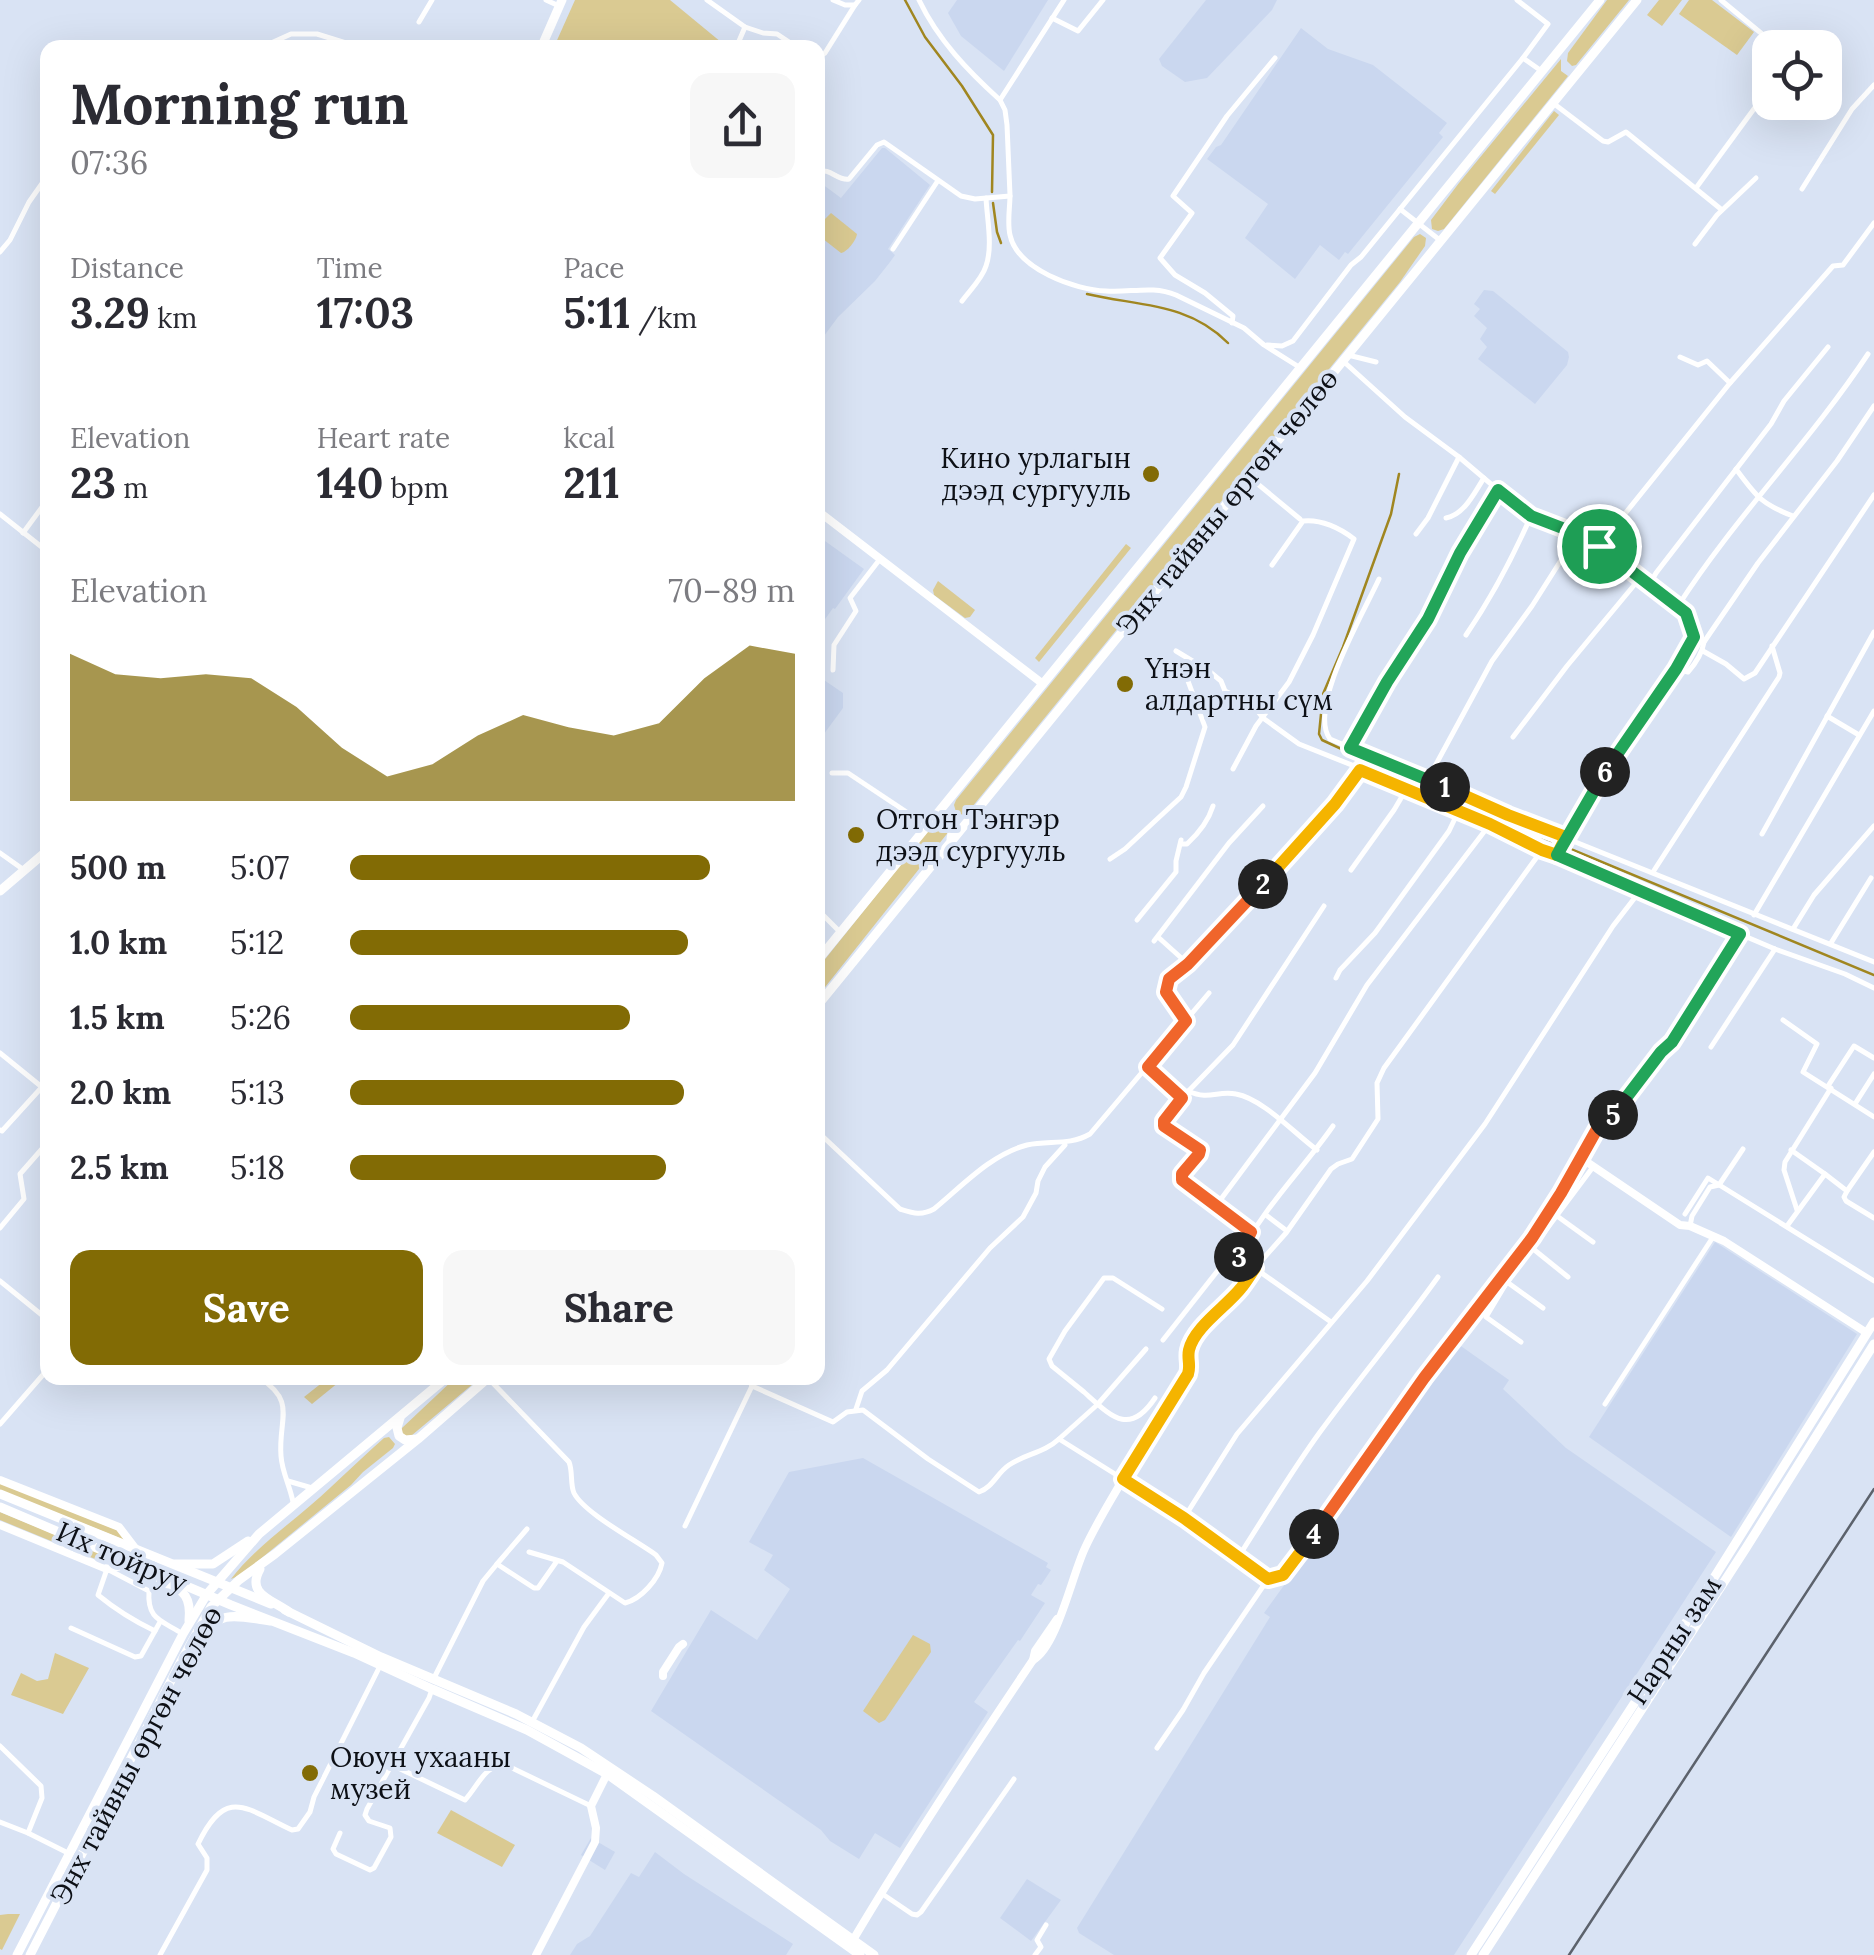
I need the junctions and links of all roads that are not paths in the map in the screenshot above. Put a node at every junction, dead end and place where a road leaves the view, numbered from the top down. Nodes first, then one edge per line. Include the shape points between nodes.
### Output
1 (432, 0) edge
2 (546, 0) edge
3 (707, 0) edge
4 (833, 0) edge
5 (919, 0) edge
6 (1064, 0) edge
7 (1103, 0) edge
8 (1518, 0) edge
9 (1600, 0) edge
10 (1637, 0) edge
11 (1721, 0) edge
12 (857, 2) edge
13 (561, 3) edge
14 (1052, 18) junction
15 (419, 22) dead end
16 (745, 27) junction
17 (1757, 30) edge
18 (277, 40) edge
19 (341, 40) edge
20 (545, 40) edge
21 (739, 40) edge
22 (786, 40) edge
23 (825, 54) edge
24 (1275, 58) dead end
25 (1523, 58) junction
26 (1542, 72) junction
27 (1874, 85) edge
28 (1000, 100) junction
29 (1553, 103) junction
30 (1752, 112) edge
31 (825, 173) edge
32 (1756, 178) dead end
33 (937, 182) junction
34 (40, 186) edge
35 (1696, 188) junction
36 (1802, 190) dead end
37 (1010, 196) junction
38 (986, 198) junction
39 (1400, 209) junction
40 (1722, 210) junction
41 (1420, 223) junction
42 (1874, 223) edge
43 (1441, 241) junction
44 (1694, 244) dead end
45 (893, 248) dead end
46 (0, 252) edge
47 (962, 301) dead end
48 (1232, 323) junction
49 (1264, 344) junction
50 (1828, 347) dead end
51 (1868, 354) dead end
52 (1680, 357) dead end
53 (1346, 358) junction
54 (1376, 362) dead end
55 (1300, 368) junction
56 (1730, 383) junction
57 (1874, 406) edge
58 (1459, 457) junction
59 (1736, 470) junction
60 (1247, 476) junction
61 (1484, 478) junction
62 (1498, 490) junction
63 (1874, 495) edge
64 (1758, 498) junction
65 (40, 510) edge
66 (0, 514) edge
67 (825, 516) edge
68 (1531, 516) junction
69 (1793, 516) junction
70 (1446, 518) dead end
71 (1300, 519) dead end
72 (24, 533) junction
73 (1416, 534) dead end
74 (1578, 534) junction
75 (40, 546) edge
76 (1599, 546) junction
77 (880, 559) junction
78 (1272, 565) dead end
79 (1640, 578) junction
80 (1380, 579) dead end
81 (1650, 584) junction
82 (1678, 606) junction
83 (1874, 632) edge
84 (1466, 635) dead end
85 (1694, 637) junction
86 (1704, 642) junction
87 (1772, 646) junction
88 (1176, 651) dead end
89 (1702, 651) junction
90 (1197, 665) junction
91 (1676, 669) junction
92 (833, 670) dead end
93 (1043, 684) junction
94 (1874, 710) edge
95 (1827, 716) junction
96 (1263, 718) junction
97 (1859, 736) junction
98 (1514, 737) dead end
99 (1350, 748) junction
100 (1232, 769) dead end
101 (1360, 770) junction
102 (832, 773) dead end
103 (1428, 780) junction
104 (1407, 788) junction
105 (951, 797) junction
106 (1212, 806) dead end
107 (1262, 806) dead end
108 (1459, 810) junction
109 (975, 813) junction
110 (1490, 824) junction
111 (928, 825) junction
112 (1874, 826) edge
113 (1762, 834) dead end
114 (1565, 838) junction
115 (951, 842) junction
116 (1542, 850) junction
117 (1558, 852) junction
118 (0, 853) edge
119 (40, 857) edge
120 (1110, 859) dead end
121 (24, 870) junction
122 (1352, 870) dead end
123 (1654, 872) junction
124 (1871, 878) dead end
125 (0, 891) edge
126 (1640, 891) junction
127 (1324, 906) dead end
128 (1754, 915) junction
129 (825, 917) edge
130 (1136, 920) dead end
131 (1792, 930) junction
132 (840, 932) junction
133 (1740, 934) junction
134 (1830, 945) junction
135 (1775, 949) junction
136 (825, 951) edge
137 (1874, 962) edge
138 (1188, 964) junction
139 (1336, 978) dead end
140 (1874, 988) edge
141 (1209, 994) dead end
142 (825, 996) edge
143 (1783, 1020) dead end
144 (1186, 1021) junction
145 (1711, 1047) dead end
146 (0, 1053) edge
147 (1874, 1058) edge
148 (1148, 1067) junction
149 (1874, 1074) edge
150 (40, 1086) edge
151 (1829, 1088) junction
152 (1188, 1091) junction
153 (40, 1095) edge
154 (1182, 1098) junction
155 (1855, 1104) junction
156 (1874, 1117) edge
157 (1280, 1122) junction
158 (1333, 1126) dead end
159 (0, 1130) edge
160 (825, 1138) edge
161 (1067, 1142) junction
162 (1743, 1149) dead end
163 (1316, 1150) junction
164 (1792, 1150) junction
165 (40, 1151) edge
166 (1874, 1152) edge
167 (1580, 1158) junction
168 (1593, 1167) junction
169 (1824, 1174) junction
170 (1718, 1185) junction
171 (1847, 1191) junction
172 (1216, 1203) junction
173 (1797, 1210) junction
174 (1685, 1214) dead end
175 (1266, 1215) junction
176 (1557, 1216) junction
177 (1874, 1216) edge
178 (1690, 1226) junction
179 (1786, 1227) junction
180 (0, 1228) edge
181 (1287, 1231) junction
182 (1251, 1232) junction
183 (1714, 1237) junction
184 (1593, 1242) dead end
185 (1532, 1248) junction
186 (1239, 1257) junction
187 (1255, 1268) junction
188 (1438, 1277) dead end
189 (1568, 1277) dead end
190 (0, 1281) edge
191 (1874, 1281) edge
192 (1507, 1282) junction
193 (1543, 1308) dead end
194 (1162, 1309) dead end
195 (40, 1314) edge
196 (1331, 1322) junction
197 (1874, 1322) edge
198 (1867, 1332) junction
199 (1163, 1340) dead end
200 (1521, 1342) dead end
201 (1874, 1344) edge
202 (1146, 1349) dead end
203 (40, 1378) edge
204 (268, 1385) edge
205 (438, 1385) edge
206 (480, 1385) edge
207 (495, 1385) edge
208 (752, 1386) joint
209 (1155, 1398) dead end
210 (1606, 1404) dead end
211 (1098, 1405) junction
212 (856, 1410) junction
213 (405, 1412) junction
214 (0, 1424) edge
215 (376, 1436) junction
216 (418, 1439) junction
217 (1059, 1439) junction
218 (392, 1460) junction
219 (1123, 1479) junction
220 (0, 1480) edge
221 (288, 1480) junction
222 (312, 1488) junction
223 (0, 1494) edge
224 (294, 1503) junction
225 (0, 1507) edge
226 (1184, 1518) junction
227 (0, 1525) edge
228 (686, 1526) dead end
229 (528, 1529) dead end
230 (259, 1534) junction
231 (135, 1548) junction
232 (530, 1552) dead end
233 (275, 1554) junction
234 (1239, 1556) junction
235 (557, 1561) junction
236 (137, 1563) junction
237 (175, 1564) junction
238 (497, 1564) junction
239 (107, 1569) junction
240 (150, 1569) junction
241 (1268, 1579) junction
242 (217, 1582) junction
243 (230, 1587) junction
244 (609, 1593) junction
245 (207, 1594) junction
246 (218, 1598) junction
247 (290, 1612) junction
248 (270, 1621) junction
249 (160, 1622) junction
250 (188, 1623) junction
251 (70, 1628) dead end
252 (155, 1632) junction
253 (183, 1634) junction
254 (683, 1644) dead end
255 (378, 1660) junction
256 (180, 1662) junction
257 (663, 1676) dead end
258 (432, 1685) junction
259 (532, 1722) junction
260 (0, 1746) edge
261 (1158, 1748) dead end
262 (392, 1765) junction
263 (607, 1774) junction
264 (1014, 1779) dead end
265 (591, 1806) junction
266 (0, 1822) edge
267 (28, 1833) junction
268 (340, 1833) dead end
269 (70, 1854) junction
270 (881, 1892) junction
271 (1046, 1925) dead end
272 (854, 1940) junction
273 (17, 1955) edge
274 (30, 1955) edge
275 (160, 1955) edge
276 (536, 1955) edge
277 (860, 1955) edge
278 (874, 1955) edge
279 (1035, 1955) edge
280 (1471, 1955) edge
281 (1483, 1955) edge

1 - 15 street
2 - 13 street
3 - 16 street
4 - 12 street
5 - 28 street via 939,36
6 - 14 street
7 - 14 street via 1078,31
8 - 25 street via 1548,24
9 - 26 main road, Энх тайвны өргөн чөлөө
10 - 29 main road, Энх тайвны өргөн чөлөө
11 - 17 street
12 - 23 street
13 - 20 main road
14 - 28 street
16 - 21 street
16 - 22 street
18 - 19 street via 290,34
24 - 48 street via 1173,196 1192,214 1160,258 1233,316
25 - 26 street
25 - 39 street
26 - 41 main road, Энх тайвны өргөн чөлөө
27 - 36 street
28 - 37 street
29 - 35 street via 1603,141 1626,132
29 - 43 main road, Энх тайвны өргөн чөлөө
30 - 35 street
31 - 33 street via 849,179 884,142
32 - 40 street
33 - 38 street via 960,196
33 - 45 street
34 - 46 street
35 - 40 street
37 - 38 street
37 - 48 street via 1013,242 1050,275 1108,292 1164,290
38 - 47 street via 987,263
39 - 41 street
39 - 49 street via 1293,342
40 - 44 street
41 - 43 street
41 - 55 main road, Энх тайвны өргөн чөлөө
42 - 56 street via 1843,265 1832,266
43 - 53 main road, Энх тайвны өргөн чөлөө
48 - 49 street
49 - 55 street
50 - 59 street
51 - 64 street
52 - 56 street via 1698,365 1707,361
53 - 54 street
53 - 58 street via 1405,417
53 - 60 main road, Энх тайвны өргөн чөлөө
55 - 93 main road, Энх тайвны өргөн чөлөө
56 - 76 street
57 - 69 street
58 - 61 street
58 - 73 street
59 - 64 street
59 - 81 street
60 - 71 street
60 - 109 main road, Энх тайвны өргөн чөлөө
61 - 62 street
61 - 70 street via 1463,509
62 - 68 street
62 - 99 street
63 - 87 street
64 - 69 street
64 - 82 street
65 - 72 street
66 - 72 street
67 - 77 street
68 - 74 street
68 - 84 street
69 - 86 street
72 - 75 street
74 - 76 street
74 - 103 street via 1492,662
76 - 79 street
77 - 92 street via 850,599 856,611 834,645
77 - 93 street
78 - 96 street via 1303,521 1333,526 1354,540 1290,682
79 - 81 street
79 - 98 street
80 - 99 street via 1325,702 1327,737
81 - 82 street
82 - 85 street
83 - 95 street
85 - 86 street
85 - 91 street
86 - 89 street
87 - 89 street via 1744,679
87 - 123 street via 1779,677
88 - 90 street
89 - 91 street via 1688,672
90 - 96 street
90 - 120 street via 1188,681 1205,727 1186,787
91 - 114 street
93 - 105 main road, Энх тайвны өргөн чөлөө
94 - 97 street
95 - 97 street
95 - 113 street
96 - 100 street
96 - 101 street via 1299,744
97 - 128 street
99 - 103 street
101 - 104 street
101 - 138 street
102 - 111 street via 848,773
103 - 114 street
104 - 108 street
104 - 122 street
105 - 109 main road via 953,816
105 - 111 main road, Энх тайвны өргөн чөлөө
106 - 130 street via 1200,829 1187,844 1181,842 1176,872
107 - 138 street via 1156,939
108 - 110 street
108 - 139 street
109 - 115 main road, Энх тайвны өргөн чөлөө
110 - 116 street
110 - 157 street via 1367,985
111 - 115 main road via 948,817
111 - 132 main road, Энх тайвны өргөн чөлөө
112 - 131 street
114 - 117 street
114 - 123 street
115 - 142 main road, Энх тайвны өргөн чөлөө
116 - 117 street
116 - 181 street via 1384,1068 1378,1119 1369,1135 1352,1160 1331,1170
117 - 126 street
118 - 121 street
119 - 121 main road
121 - 125 main road
123 - 128 street
124 - 134 street
126 - 133 street
126 - 196 street via 1477,1134
127 - 152 street via 1234,1044
128 - 131 street
129 - 132 street
131 - 134 street
132 - 136 main road, Энх тайвны өргөн чөлөө
133 - 135 street
133 - 167 street via 1672,1042
134 - 137 street
135 - 140 street
135 - 145 street
138 - 144 street via 1166,986
141 - 144 street
143 - 151 street via 1817,1044 1803,1072
144 - 148 street
146 - 150 street
147 - 151 street via 1854,1046
148 - 154 street
148 - 161 street via 1090,1134
149 - 155 street
151 - 155 street
151 - 164 street
152 - 154 street
152 - 157 street via 1204,1097 1234,1093 1261,1103
153 - 159 street
154 - 172 street via 1163,1124 1200,1150 1182,1180
155 - 156 street
157 - 163 street
157 - 172 street
158 - 163 street
160 - 161 street via 914,1214 934,1209 994,1160 1027,1145
161 - 212 street via 1046,1167 1023,1217 862,1390
162 - 170 street
163 - 175 street
164 - 169 street
164 - 173 street via 1784,1170
165 - 180 street via 20,1174 24,1198
166 - 171 street
167 - 168 street
167 - 241 street via 1532,1238 1289,1568
168 - 176 street
168 - 178 street
169 - 171 street
169 - 173 street
170 - 174 street via 1708,1178
170 - 178 street
170 - 179 street
171 - 177 street via 1846,1201
172 - 182 street
173 - 179 street
175 - 181 street
175 - 182 street
176 - 184 street
176 - 185 street
178 - 183 street
179 - 191 street
181 - 187 street
182 - 186 street
183 - 198 street
183 - 210 street
185 - 189 street
185 - 192 street
186 - 187 street
186 - 199 street via 1219,1269
187 - 196 street
187 - 219 street via 1206,1322 1189,1350 1188,1374
188 - 234 street via 1322,1430
190 - 195 street
192 - 193 street
192 - 200 street via 1486,1317
194 - 211 street via 1106,1277 1058,1341 1050,1363
196 - 226 street via 1236,1434
197 - 198 main road, Нарны зам
198 - 280 main road, Нарны зам
201 - 281 main road, Нарны зам
202 - 211 street
203 - 214 street
204 - 221 street via 280,1395 281,1459
205 - 213 main road, Энх тайвны өргөн чөлөө
206 - 216 main road, Энх тайвны өргөн чөлөө
207 - 244 street via 568,1462 577,1497 662,1563 660,1574 633,1601
208 - 212 street via 833,1422
208 - 228 street
209 - 211 street via 1144,1415 1127,1420
211 - 217 street
212 - 217 street via 979,1492 1011,1464
213 - 215 main road, Энх тайвны өргөн чөлөө
213 - 216 main road via 398,1434
215 - 218 main road via 396,1438
215 - 222 main road, Энх тайвны өргөн чөлөө
216 - 218 main road, Энх тайвны өргөн чөлөө
217 - 219 street
218 - 233 main road, Энх тайвны өргөн чөлөө
219 - 226 street
219 - 270 street via 1072,1576 1052,1636
220 - 231 street via 119,1527
221 - 222 street
221 - 224 street
222 - 224 main road, Энх тайвны өргөн чөлөө
223 - 231 main road, Их тойруу
224 - 230 main road, Энх тайвны өргөн чөлөө
225 - 236 main road, Их тойруу
226 - 234 street
227 - 239 street
229 - 238 street
230 - 237 main road via 213,1564
230 - 242 main road, Энх тайвны өргөн чөлөө
231 - 237 main road, Их тойруу
232 - 235 street
233 - 243 main road, Энх тайвны өргөн чөлөө
233 - 247 main road via 254,1586
234 - 241 street
235 - 238 street via 538,1588
235 - 244 street
236 - 239 street
236 - 240 main road, Их тойруу
237 - 242 main road, Их тойруу
238 - 258 street via 476,1592
239 - 249 street via 149,1591 148,1605
239 - 252 street via 98,1595
240 - 245 main road, Их тойруу
240 - 250 main road via 186,1594
241 - 261 street
242 - 243 main road, Их тойруу
242 - 245 main road, Энх тайвны өргөн чөлөө
243 - 246 main road, Энх тайвны өргөн чөлөө
243 - 247 main road, Их тойруу
244 - 259 street
245 - 246 main road, Их тойруу
245 - 250 main road, Энх тайвны өргөн чөлөө
246 - 248 main road, Их тойруу
246 - 256 main road, Энх тайвны өргөн чөлөө
247 - 255 main road
248 - 255 main road, Их тойруу
248 - 256 main road via 220,1618
249 - 252 street
249 - 253 street
250 - 253 main road, Энх тайвны өргөн чөлөө
251 - 252 street via 135,1658
253 - 269 main road, Энх тайвны өргөн чөлөө
254 - 257 street
255 - 258 main road
255 - 275 street via 298,1830 233,1805 219,1811 198,1844 207,1870
256 - 274 main road, Энх тайвны өргөн чөлөө
258 - 259 main road
258 - 262 street
258 - 263 main road
259 - 272 main road via 624,1775
260 - 267 street via 41,1786
262 - 265 street via 465,1800 500,1764
262 - 268 street via 365,1815 390,1828 374,1868 336,1854
263 - 265 street
263 - 277 main road
264 - 270 street via 921,1912 912,1914
265 - 276 street via 595,1842
266 - 267 street
267 - 269 street
269 - 273 main road, Энх тайвны өргөн чөлөө
270 - 272 street
271 - 279 street
272 - 278 main road

